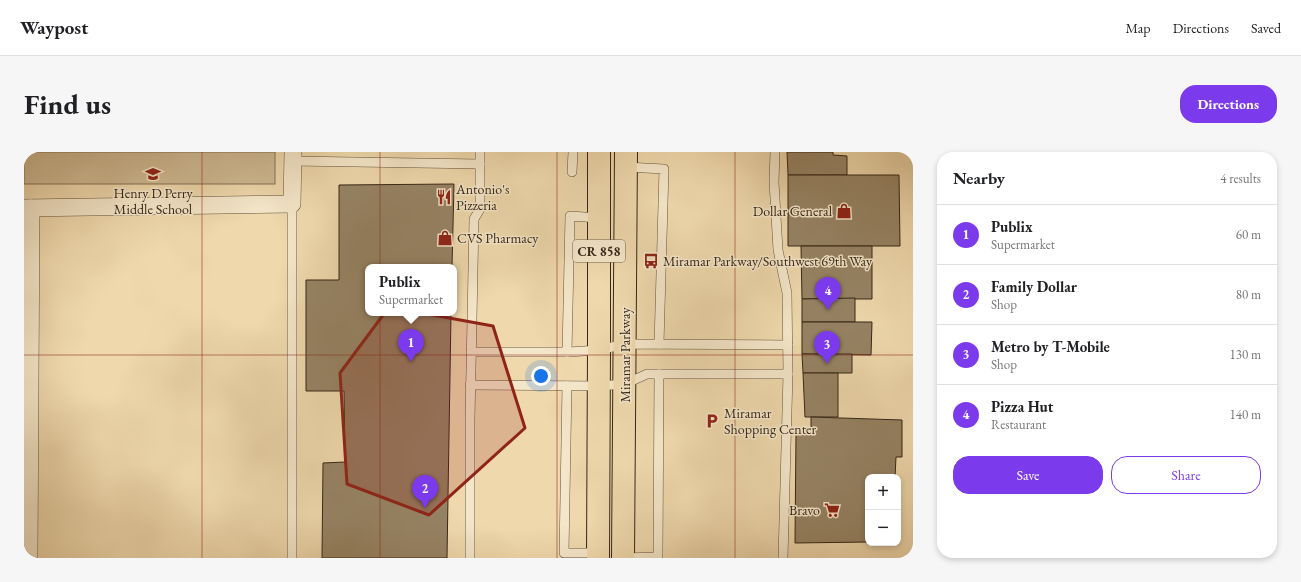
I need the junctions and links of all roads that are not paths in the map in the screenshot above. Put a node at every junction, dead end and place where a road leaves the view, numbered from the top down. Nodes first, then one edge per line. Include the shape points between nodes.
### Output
1 (480, 152) edge
2 (573, 152) edge
3 (599, 152) edge
4 (775, 152) edge
5 (293, 156) edge
6 (626, 160) edge
7 (480, 164) junction
8 (572, 172) dead end
9 (292, 204) junction
10 (28, 208) edge
11 (599, 218) junction
12 (625, 344) junction
13 (659, 344) junction
14 (788, 344) junction
15 (600, 350) junction
16 (471, 352) junction
17 (567, 352) junction
18 (660, 374) junction
19 (788, 374) junction
20 (625, 384) junction
21 (470, 385) junction
22 (567, 386) junction
23 (599, 386) junction
24 (27, 500) edge
25 (598, 556) edge
26 (29, 558) edge
27 (292, 558) edge
28 (470, 558) edge
29 (623, 558) edge
30 (783, 558) edge

1 - 7 lane
2 - 8 lane
3 - 11 main road, Miramar Parkway / CR 858
4 - 14 lane via 778,250 787,293
5 - 7 lane
5 - 9 street
6 - 12 main road, Miramar Parkway / CR 858
6 - 13 lane via 664,169
7 - 16 lane via 480,209 474,219
9 - 10 street
9 - 27 lane
10 - 24 street
11 - 15 main road, Miramar Parkway / CR 858
11 - 17 lane via 570,216
12 - 13 lane
12 - 15 lane
12 - 20 main road, Miramar Parkway / CR 858
13 - 14 lane
14 - 19 lane
15 - 17 lane
15 - 23 main road, Miramar Parkway / CR 858
16 - 17 lane
16 - 21 lane
18 - 19 lane
18 - 20 lane via 647,374
18 - 29 lane via 658,557
19 - 30 lane
20 - 23 lane
20 - 29 main road, Miramar Parkway / CR 858
21 - 22 lane
21 - 28 lane
22 - 23 lane
22 - 25 lane via 564,553
23 - 25 main road, Miramar Parkway / CR 858
24 - 26 street

